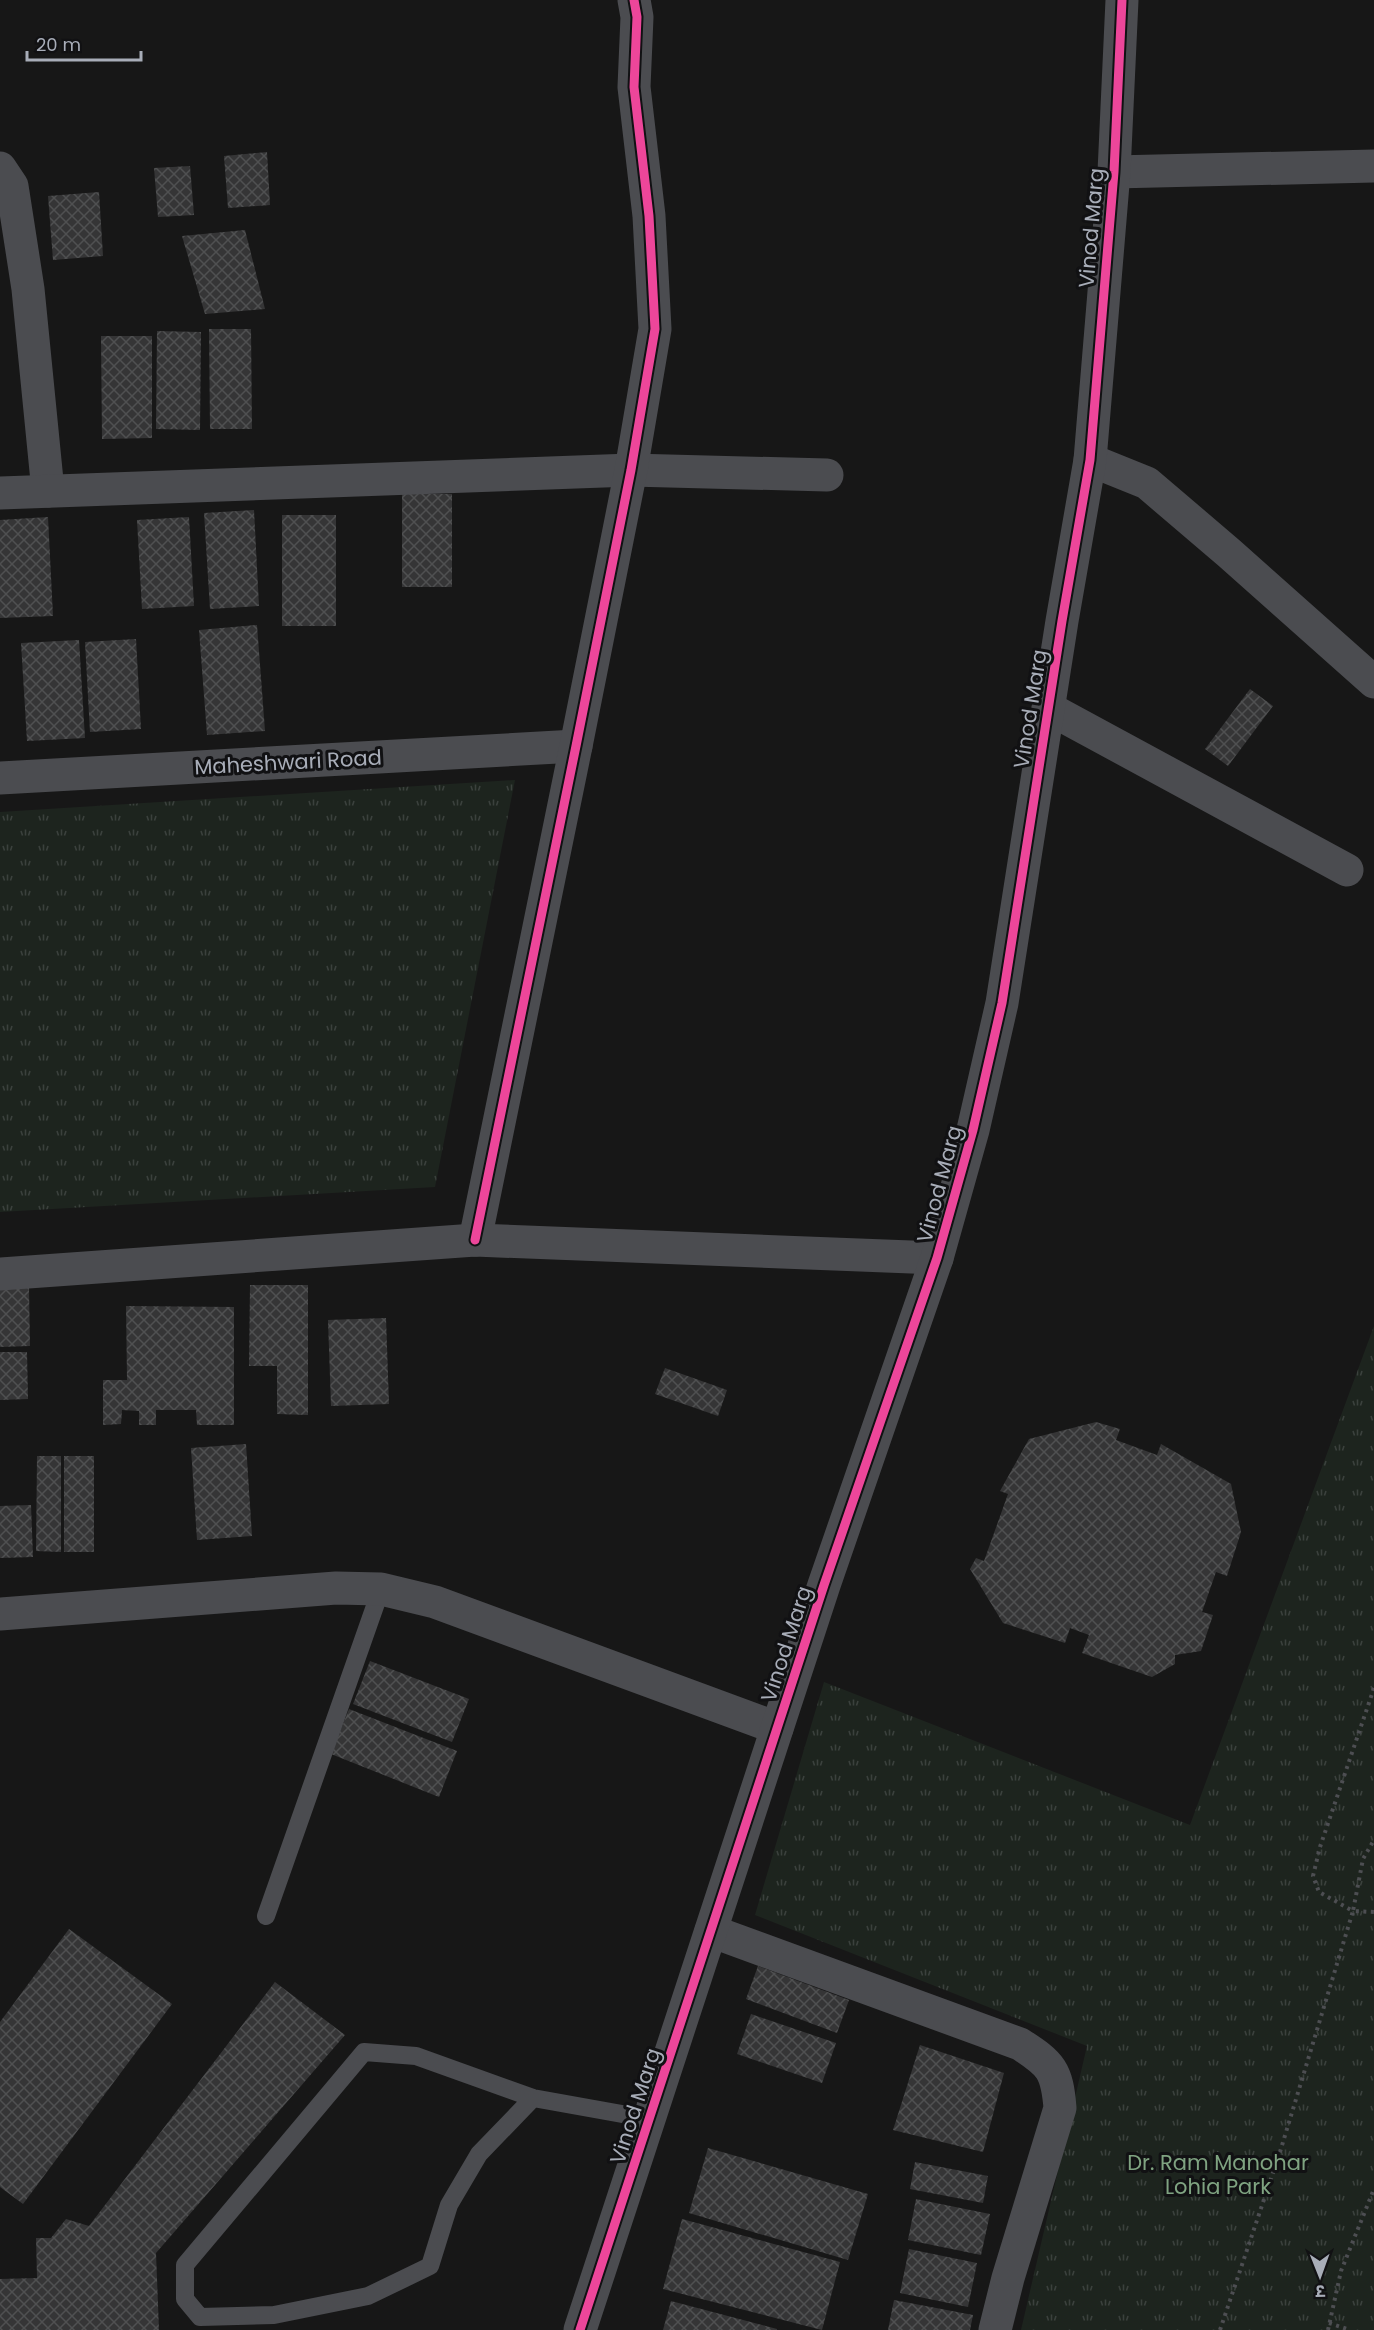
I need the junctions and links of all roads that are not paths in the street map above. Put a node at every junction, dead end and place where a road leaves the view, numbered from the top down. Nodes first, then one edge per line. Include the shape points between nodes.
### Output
1 (634, 0) edge
2 (1122, 0) edge
3 (1374, 166) edge
4 (0, 168) edge
5 (1114, 172) junction
6 (1090, 460) junction
7 (631, 470) junction
8 (827, 475) dead end
9 (48, 491) junction
10 (0, 493) edge
11 (1368, 665) edge
12 (1048, 708) junction
13 (576, 746) junction
14 (0, 778) edge
15 (1347, 870) dead end
16 (475, 1240) junction
17 (937, 1258) junction
18 (0, 1274) edge
19 (381, 1589) junction
20 (0, 1614) edge
21 (777, 1728) junction
22 (266, 1916) dead end
23 (711, 1931) junction
24 (533, 2098) junction
25 (650, 2119) junction
26 (580, 2330) edge
27 (995, 2330) edge

1 - 7 street via 634,87 655,329
2 - 5 street, Vinod Marg
3 - 5 street
4 - 9 street via 12,186 26,278
5 - 6 street, Vinod Marg
6 - 11 street via 1147,483
6 - 12 street, Vinod Marg
7 - 8 street
7 - 9 street
7 - 13 street
9 - 10 street
12 - 15 street
12 - 17 street, Vinod Marg via 1002,1003 973,1130
13 - 14 street, Maheshwari Road
13 - 16 street
16 - 17 street
16 - 18 street
17 - 21 street, Vinod Marg
19 - 20 street via 336,1588
19 - 21 street via 435,1602
19 - 22 lane
21 - 23 street, Vinod Marg
23 - 25 street, Vinod Marg
23 - 27 street via 1020,2044 1044,2059 1058,2080 1060,2108
24 - 24 lane via 479,2154 449,2205 430,2266 368,2296 274,2316 200,2317 185,2300 185,2265 364,2052 416,2056
24 - 25 lane
25 - 26 street, Vinod Marg

